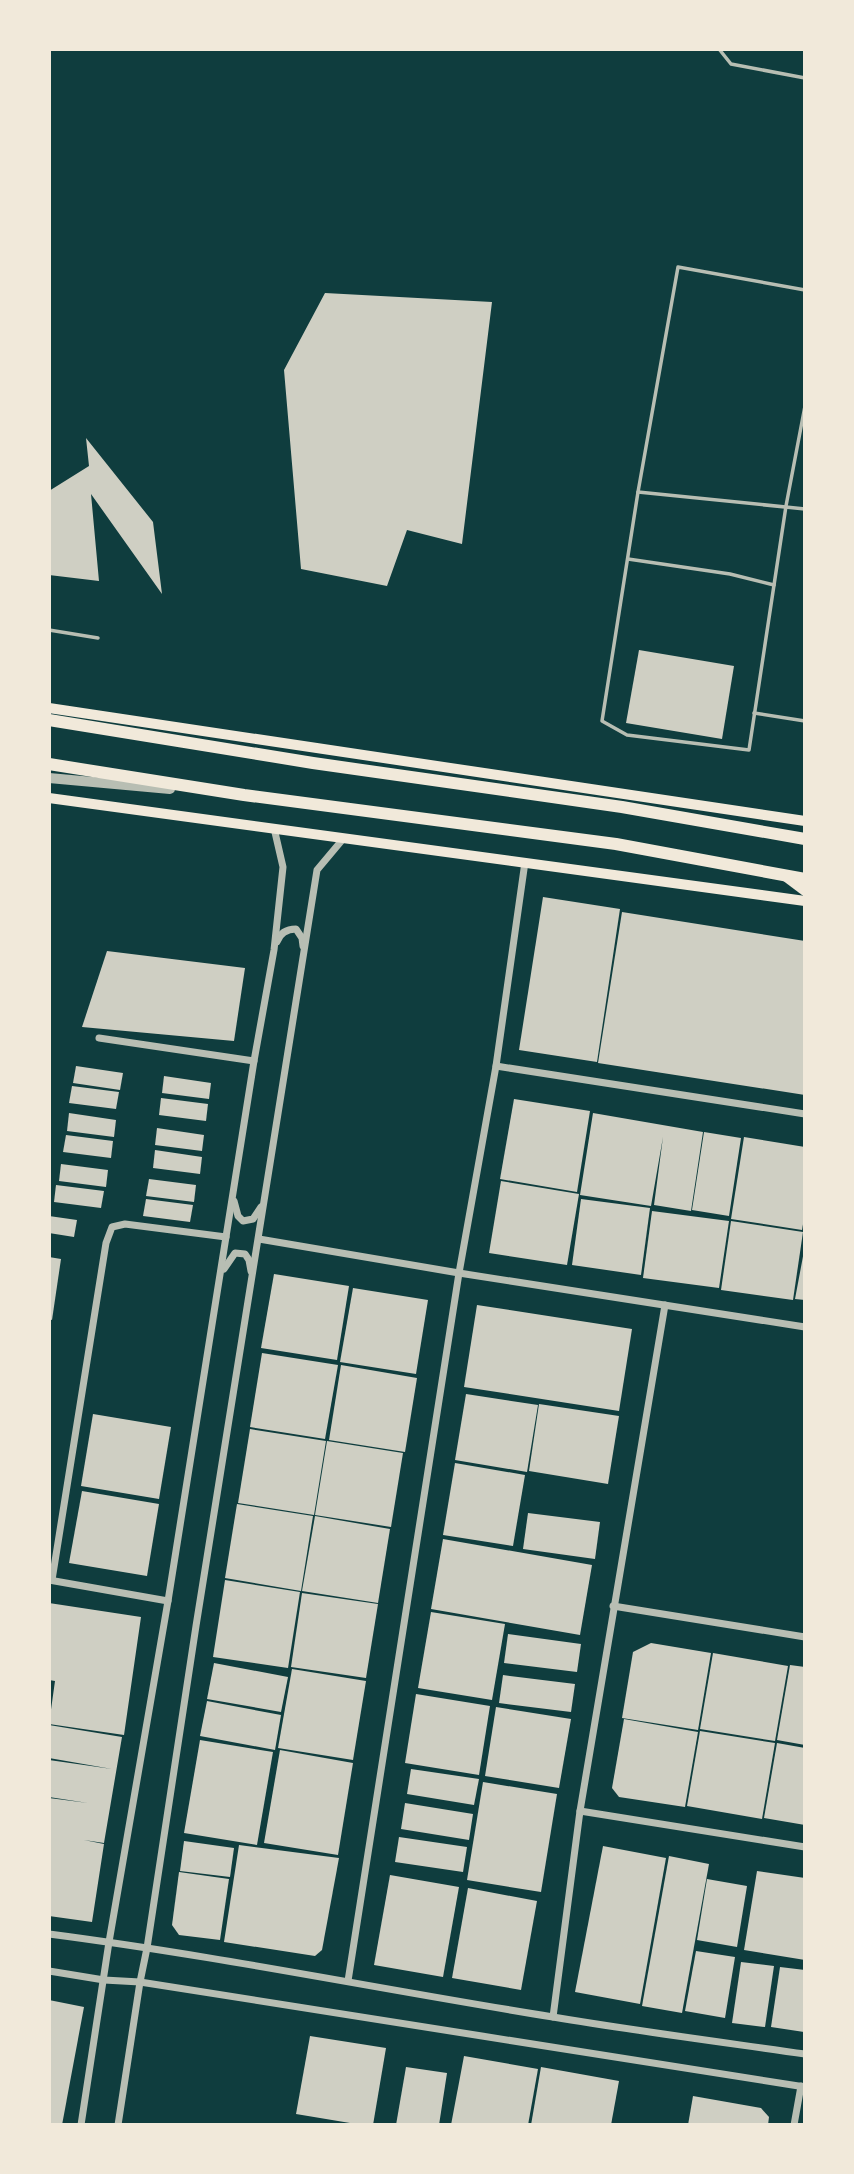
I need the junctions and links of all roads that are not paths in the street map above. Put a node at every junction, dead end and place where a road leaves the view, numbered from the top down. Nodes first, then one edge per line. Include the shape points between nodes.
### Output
1 (719, 49) edge
2 (805, 78) edge
3 (805, 290) edge
4 (805, 406) edge
5 (638, 492) junction
6 (786, 506) junction
7 (805, 509) edge
8 (628, 559) junction
9 (774, 585) junction
10 (49, 630) edge
11 (98, 638) dead end
12 (49, 708) edge
13 (754, 713) junction
14 (49, 720) edge
15 (805, 721) edge
16 (49, 764) edge
17 (49, 778) edge
18 (244, 795) junction
19 (49, 798) edge
20 (805, 821) edge
21 (274, 828) junction
22 (343, 839) junction
23 (805, 839) edge
24 (525, 862) junction
25 (783, 875) junction
26 (805, 879) edge
27 (805, 891) edge
28 (805, 901) edge
29 (274, 950) junction
30 (304, 950) junction
31 (99, 1038) dead end
32 (254, 1061) junction
33 (496, 1066) junction
34 (805, 1114) edge
35 (233, 1194) junction
36 (265, 1199) junction
37 (226, 1237) junction
38 (259, 1239) junction
39 (222, 1273) junction
40 (459, 1273) junction
41 (252, 1282) junction
42 (665, 1305) junction
43 (805, 1327) edge
44 (50, 1580) edge
45 (168, 1601) junction
46 (613, 1606) junction
47 (805, 1637) edge
48 (580, 1811) junction
49 (805, 1847) edge
50 (49, 1934) edge
51 (108, 1942) junction
52 (147, 1948) junction
53 (49, 1971) edge
54 (104, 1980) junction
55 (348, 1980) junction
56 (140, 1983) junction
57 (553, 2017) junction
58 (805, 2054) edge
59 (803, 2086) edge
60 (81, 2125) edge
61 (118, 2125) edge
62 (794, 2125) edge

1 - 2 lane via 732,64
3 - 5 lane via 678,267
4 - 6 lane
5 - 6 lane
5 - 8 lane
6 - 7 lane
6 - 9 lane
8 - 9 lane
8 - 13 lane via 602,721 627,734 749,750
9 - 13 lane
10 - 11 lane
12 - 20 main road
13 - 15 lane
14 - 23 main road
16 - 18 main road
17 - 18 street
18 - 25 main road via 616,844
19 - 21 main road
21 - 22 main road
21 - 29 street via 284,867
22 - 24 main road
22 - 30 street via 317,870
24 - 28 main road
24 - 33 street
25 - 26 main road
25 - 27 main road
29 - 30 street via 279,937 296,929
29 - 32 street
30 - 36 street
31 - 32 street
32 - 35 street
33 - 34 street
33 - 40 street
35 - 36 street via 243,1221 253,1219
35 - 37 street
36 - 38 street
37 - 39 street
37 - 44 street via 125,1224 113,1227 106,1243
38 - 40 street
38 - 41 street
39 - 41 street via 236,1253 245,1254
39 - 45 street
40 - 42 street
40 - 55 street
41 - 52 street
42 - 43 street
42 - 46 street
44 - 45 street
45 - 51 street
46 - 47 street
46 - 48 street
48 - 49 street
48 - 57 street
50 - 51 street
51 - 52 street
51 - 54 street
52 - 55 street
52 - 56 street
53 - 54 street
54 - 56 street
54 - 60 street
55 - 57 street
56 - 59 street
56 - 61 street
57 - 58 street
59 - 62 street

